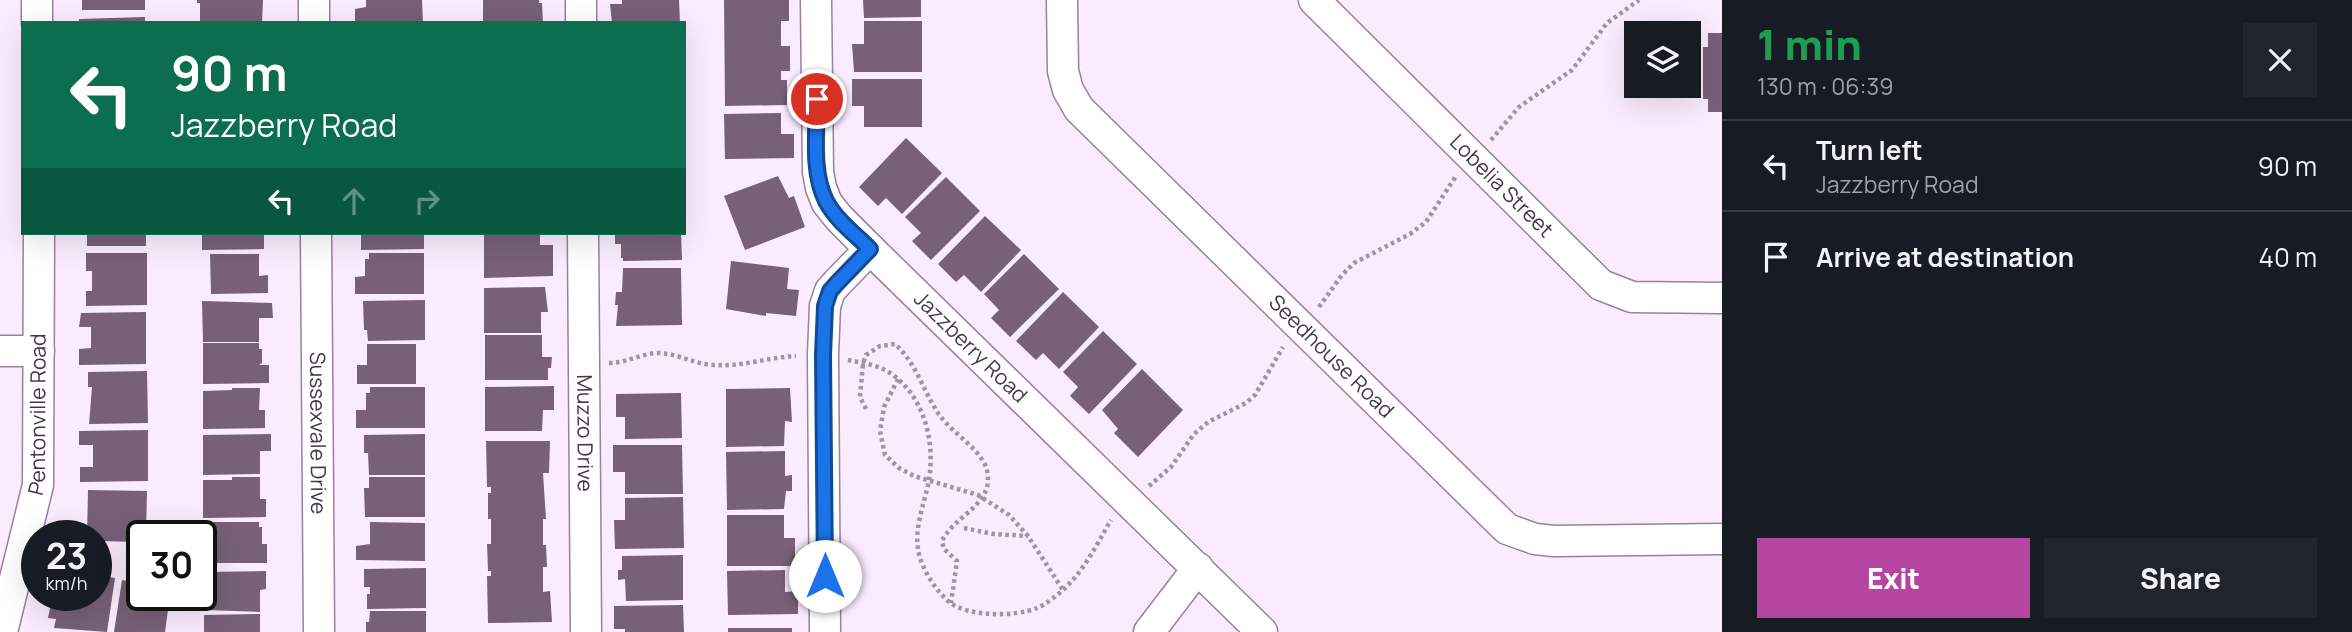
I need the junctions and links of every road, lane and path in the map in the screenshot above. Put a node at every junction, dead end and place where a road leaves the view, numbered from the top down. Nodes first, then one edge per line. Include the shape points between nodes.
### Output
1 (37, 0) edge
2 (314, 0) edge
3 (581, 0) edge
4 (816, 0) edge
5 (1062, 0) edge
6 (1314, 0) edge
7 (1639, 0) edge
8 (37, 21) edge
9 (314, 21) edge
10 (581, 21) edge
11 (1473, 160) junction
12 (38, 235) edge
13 (316, 235) edge
14 (583, 235) edge
15 (870, 249) junction
16 (1722, 298) edge
17 (1301, 327) junction
18 (0, 351) edge
19 (40, 351) junction
20 (810, 355) junction
21 (584, 363) junction
22 (863, 363) junction
23 (898, 379) junction
24 (866, 409) dead end
25 (929, 479) junction
26 (1141, 493) dead end
27 (982, 497) junction
28 (1112, 518) dead end
29 (964, 528) dead end
30 (1028, 536) junction
31 (1722, 539) edge
32 (1198, 568) junction
33 (1063, 590) junction
34 (951, 604) junction
35 (2, 632) edge
36 (319, 632) edge
37 (586, 632) edge
38 (825, 632) edge
39 (1149, 632) edge
40 (1262, 632) edge

1 - 8 street
2 - 9 street
3 - 10 street
4 - 15 street, Jazzberry Road via 817,173 827,203
5 - 17 street, Seedhouse Road via 1063,71 1079,109
6 - 11 street, Lobelia Street
7 - 11 path via 1607,23 1572,70 1519,107
11 - 16 street, Lobelia Street via 1601,285 1632,297
11 - 17 path via 1458,172 1426,222 1354,263
12 - 19 street, Pentonville Road
13 - 36 street, Sussexvale Drive
14 - 21 street, Muzzo Drive
15 - 20 street via 830,291
15 - 32 street, Jazzberry Road
17 - 26 path via 1279,353 1255,396 1208,422 1171,467
17 - 31 street, Seedhouse Road via 1507,528 1554,541
18 - 19 street
19 - 35 street, Pentonville Road via 38,485
20 - 21 path via 713,366 659,353 621,363
20 - 22 path
20 - 38 street
21 - 37 street, Muzzo Drive
22 - 23 path
22 - 24 path via 860,397
22 - 27 path via 866,355 880,346 895,344 907,355 939,415 988,470
23 - 25 path via 920,407 928,430
23 - 25 path via 884,407 880,431 885,455 899,468
25 - 27 path
25 - 34 path via 917,529 919,556 930,581
27 - 30 path via 1009,515
27 - 34 path via 947,530 942,541 957,561
28 - 33 path
29 - 30 path
30 - 33 path
32 - 39 street
32 - 40 street, Jazzberry Road
33 - 34 path via 1038,608 1008,614 977,613

